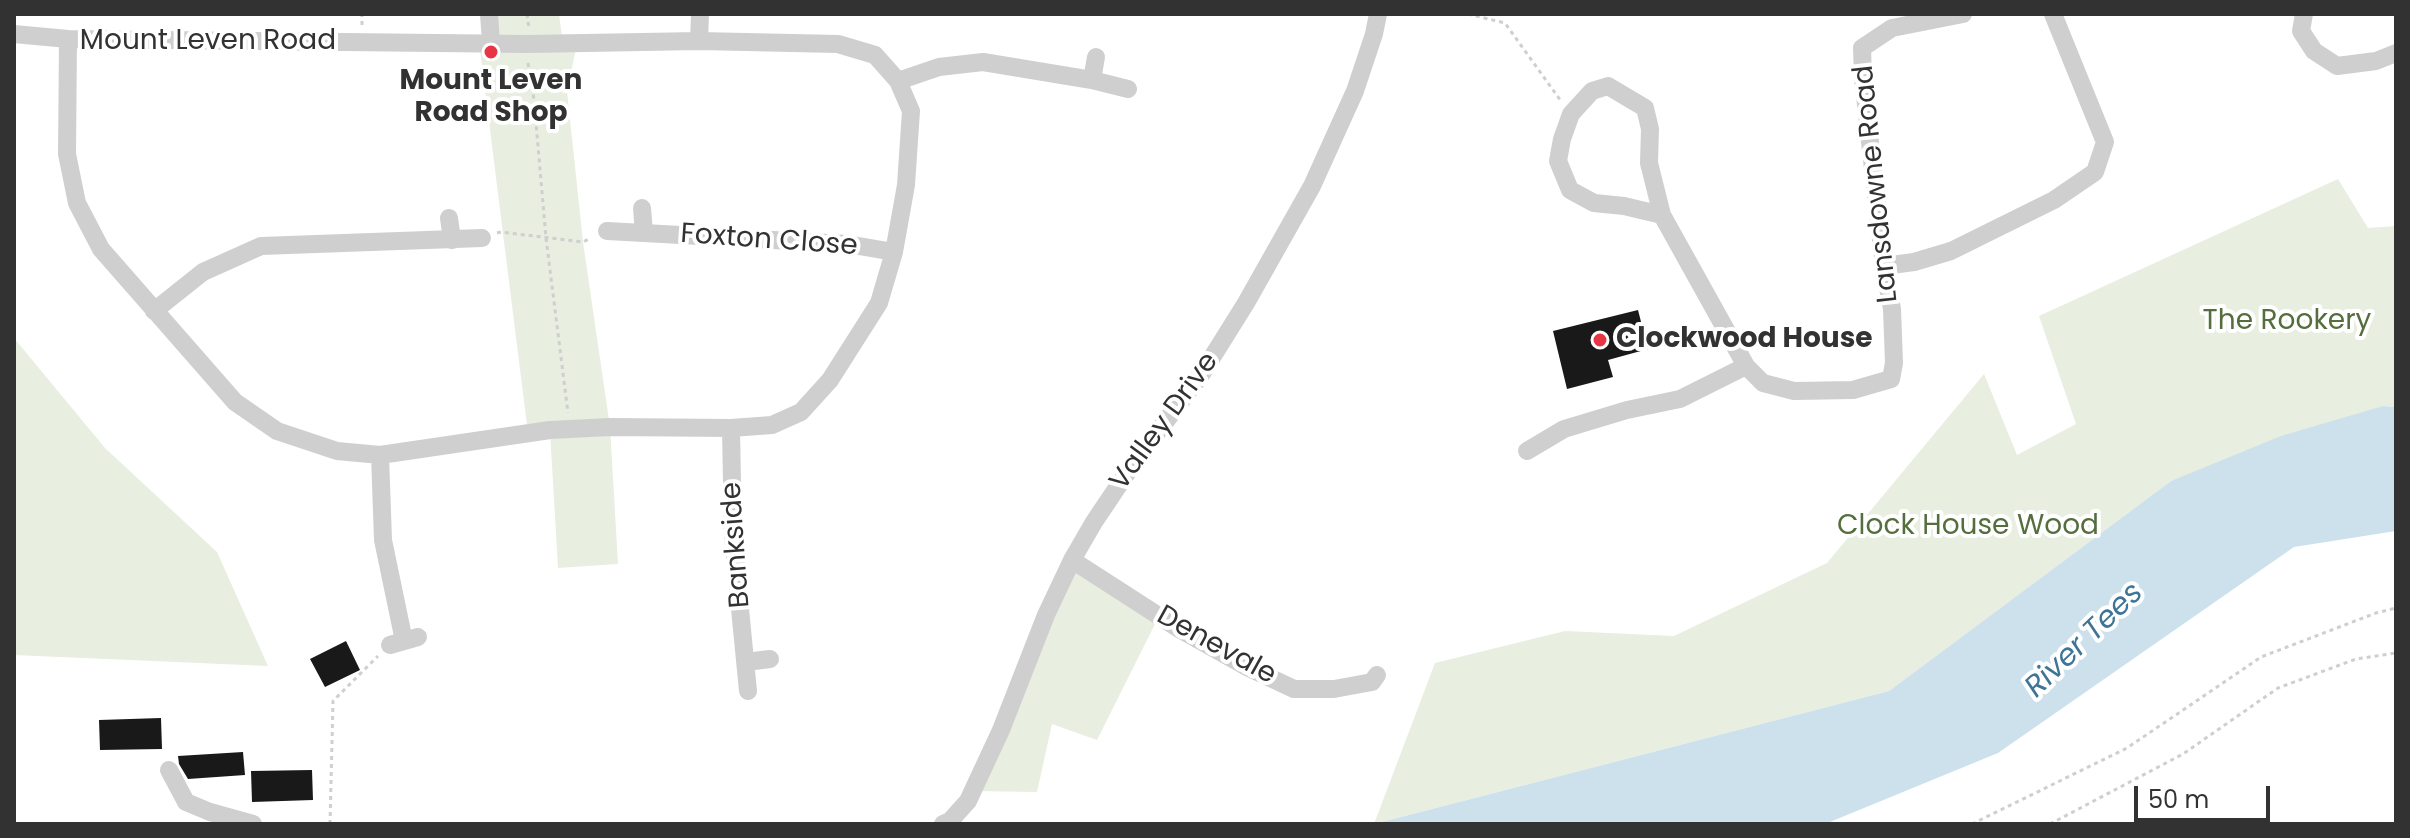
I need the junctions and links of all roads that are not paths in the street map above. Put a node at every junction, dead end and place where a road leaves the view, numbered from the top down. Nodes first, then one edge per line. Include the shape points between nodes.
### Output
1 (489, 14) edge
2 (700, 14) edge
3 (1378, 14) edge
4 (1963, 14) edge
5 (2053, 14) edge
6 (2304, 14) edge
7 (14, 34) edge
8 (68, 39) junction
9 (699, 41) junction
10 (491, 43) junction
11 (2396, 53) edge
12 (1096, 57) dead end
13 (1092, 80) junction
14 (898, 81) junction
15 (1128, 89) dead end
16 (642, 208) dead end
17 (1662, 215) junction
18 (449, 218) dead end
19 (607, 231) road end
20 (644, 233) junction
21 (482, 238) road end
22 (452, 240) junction
23 (894, 252) junction
24 (1884, 266) junction
25 (154, 311) junction
26 (1746, 366) junction
27 (731, 428) junction
28 (1535, 453) dead end
29 (380, 455) junction
30 (1072, 560) junction
31 (404, 641) road end
32 (770, 659) dead end
33 (746, 662) junction
34 (1373, 674) dead end
35 (748, 691) dead end
36 (169, 770) dead end
37 (253, 824) edge
38 (943, 824) edge

1 - 10 street
2 - 9 street
3 - 30 street, Valley Drive via 1355,91 1312,186 1254,290
4 - 24 street, Lansdowne Road via 1892,28 1862,48
5 - 24 street via 2105,142 2095,172 2054,200 1951,251
6 - 11 street via 2301,31 2314,51 2337,66
7 - 8 street
8 - 10 street, Mount Leven Road
8 - 25 street, Mount Leven Road via 67,154 77,203 101,249
9 - 10 street, Mount Leven Road
9 - 14 street, Mount Leven Road via 838,44 875,55
12 - 13 street
13 - 14 street via 983,62 939,67
13 - 15 street
14 - 23 street, Mount Leven Road via 911,111
16 - 20 street, Foxton Close
17 - 17 street via 1649,163 1645,108 1608,86 1592,91 1571,114 1562,139 1558,161 1570,190 1594,203
17 - 26 street
18 - 22 street
19 - 20 street, Foxton Close
20 - 23 street, Foxton Close via 847,244
21 - 22 street
22 - 25 street via 261,246 203,272
23 - 27 street, Mount Leven Road via 879,303 830,380 801,412 772,425
24 - 26 street, Lansdowne Road via 1892,309 1891,379 1853,390 1794,391 1763,383
25 - 29 street, Mount Leven Road via 235,402 277,431 337,451
26 - 28 street via 1680,399 1564,429
27 - 29 street, Mount Leven Road via 570,429
27 - 33 street, Bankside via 733,537
29 - 31 street via 383,540
30 - 34 street, Denevale via 1179,629 1294,689 1334,689
30 - 38 street, Valley Drive via 968,801
32 - 33 street
33 - 35 street, Bankside
36 - 37 street via 186,802

